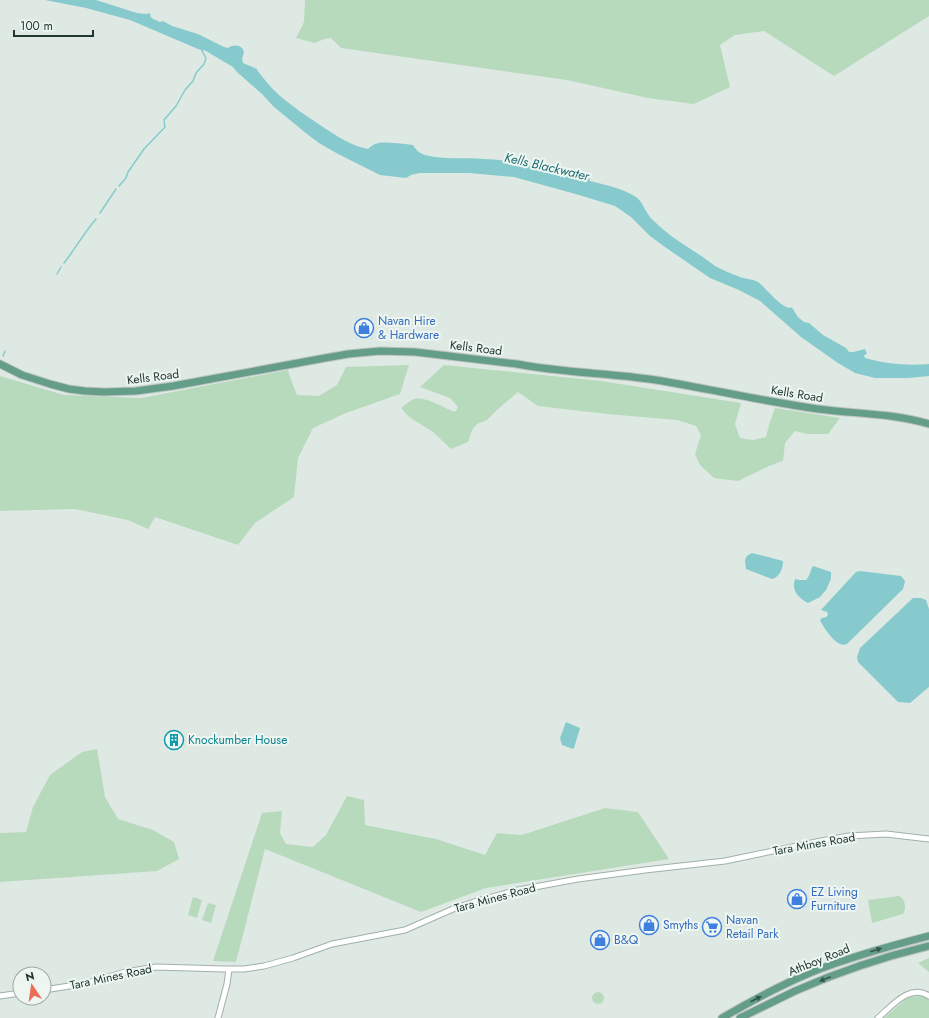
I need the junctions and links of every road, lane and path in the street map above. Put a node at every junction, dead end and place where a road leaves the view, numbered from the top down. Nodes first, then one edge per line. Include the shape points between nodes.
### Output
1 (0, 364) edge
2 (929, 424) edge
3 (929, 839) edge
4 (929, 936) edge
5 (929, 946) edge
6 (229, 969) junction
7 (52, 989) edge
8 (12, 994) edge
9 (0, 996) edge
10 (929, 996) edge
11 (218, 1018) edge
12 (722, 1018) edge
13 (740, 1018) edge
14 (878, 1018) edge

1 - 2 main road, Kells Road via 19,374 69,388 120,392 173,386 348,354 380,351 415,352 656,380 819,409 894,416
3 - 6 street, Tara Mines Road via 886,834 850,836 725,861 544,885 463,905 405,930 332,944 269,965
12 -> 4 main road, Athboy Road via 813,972 896,944
5 -> 13 main road, Athboy Road via 851,969 796,991
6 - 7 street, Tara Mines Road via 156,967
6 - 11 street
8 - 9 street
10 - 14 street via 919,992 908,994

